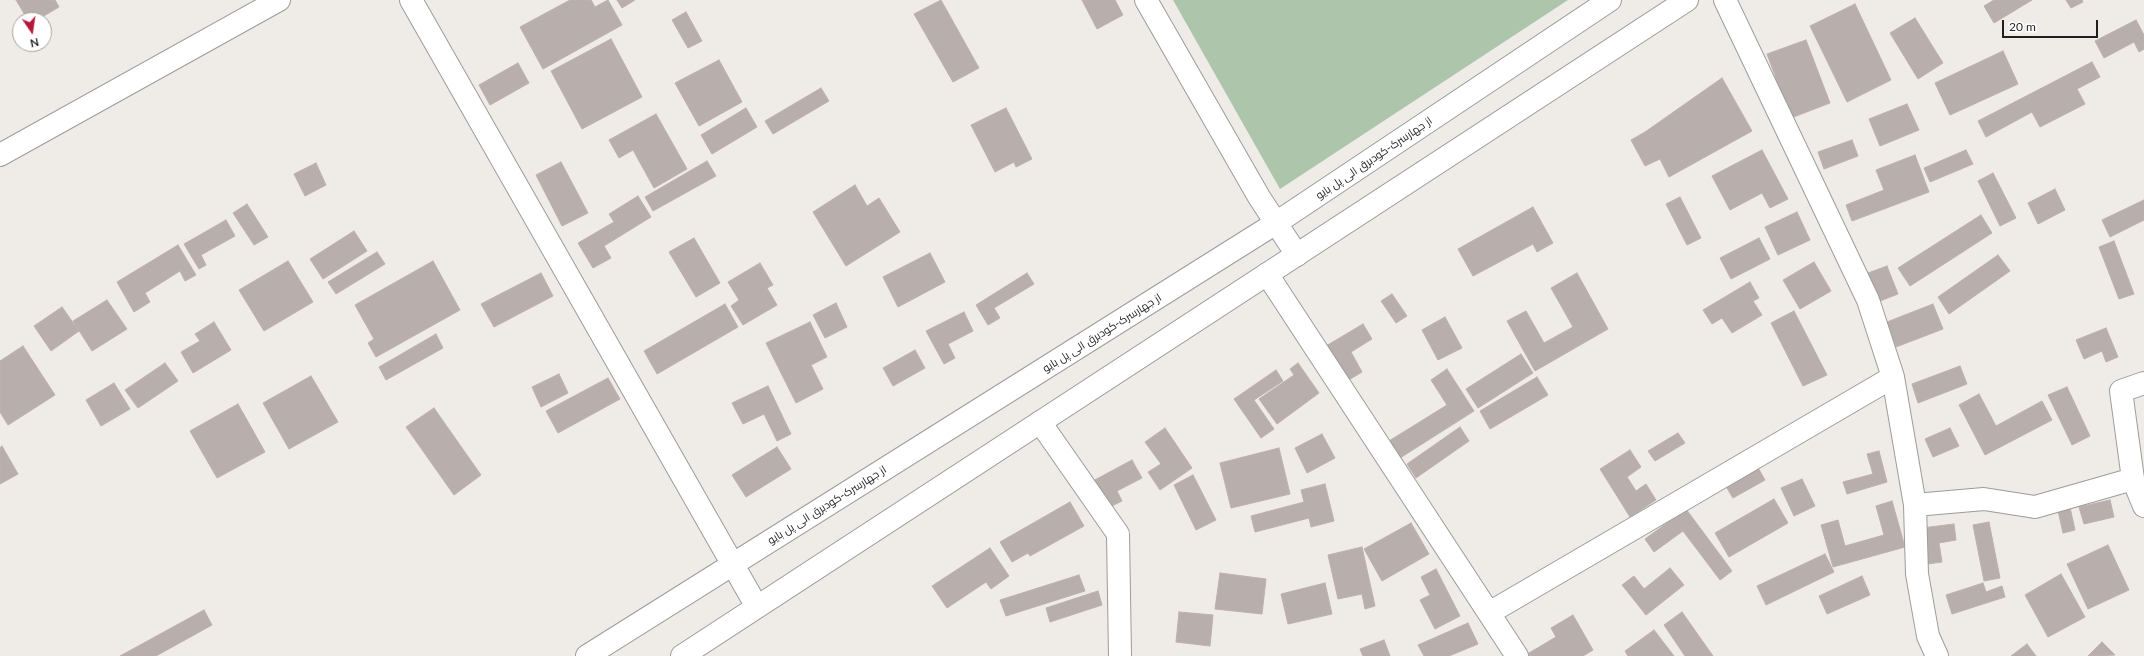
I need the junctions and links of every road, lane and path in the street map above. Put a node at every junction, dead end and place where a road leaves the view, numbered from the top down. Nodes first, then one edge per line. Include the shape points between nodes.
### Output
1 (279, 0) edge
2 (411, 0) edge
3 (1146, 0) edge
4 (1610, 0) edge
5 (1686, 0) edge
6 (1724, 0) edge
7 (0, 155) edge
8 (1276, 223) junction
9 (1297, 255) junction
10 (1267, 274) junction
11 (1893, 377) junction
12 (2144, 383) edge
13 (1040, 422) junction
14 (2134, 479) junction
15 (1915, 505) junction
16 (2144, 506) edge
17 (733, 564) junction
18 (757, 607) junction
19 (1489, 613) junction
20 (587, 656) edge
21 (682, 656) edge
22 (1120, 656) edge
23 (1518, 656) edge
24 (1937, 656) edge

1 - 7 street
2 - 17 street
3 - 8 street via 1166,39
4 - 8 street, از جهارسرک-کودبرق الی پل بایو
5 - 9 street
6 - 11 street via 1868,300
8 - 9 street
8 - 17 street, از جهارسرک-کودبرق الی پل بایو
9 - 10 street
10 - 13 street
10 - 19 street
11 - 15 street
11 - 19 street
12 - 14 street via 2121,391
13 - 18 street
13 - 22 street via 1118,534
14 - 15 street via 2035,507 1984,498
14 - 16 street
15 - 24 street via 1918,574 1928,636
17 - 18 street
17 - 20 street, از جهارسرک-کودبرق الی پل بایو
18 - 21 street
19 - 23 street

